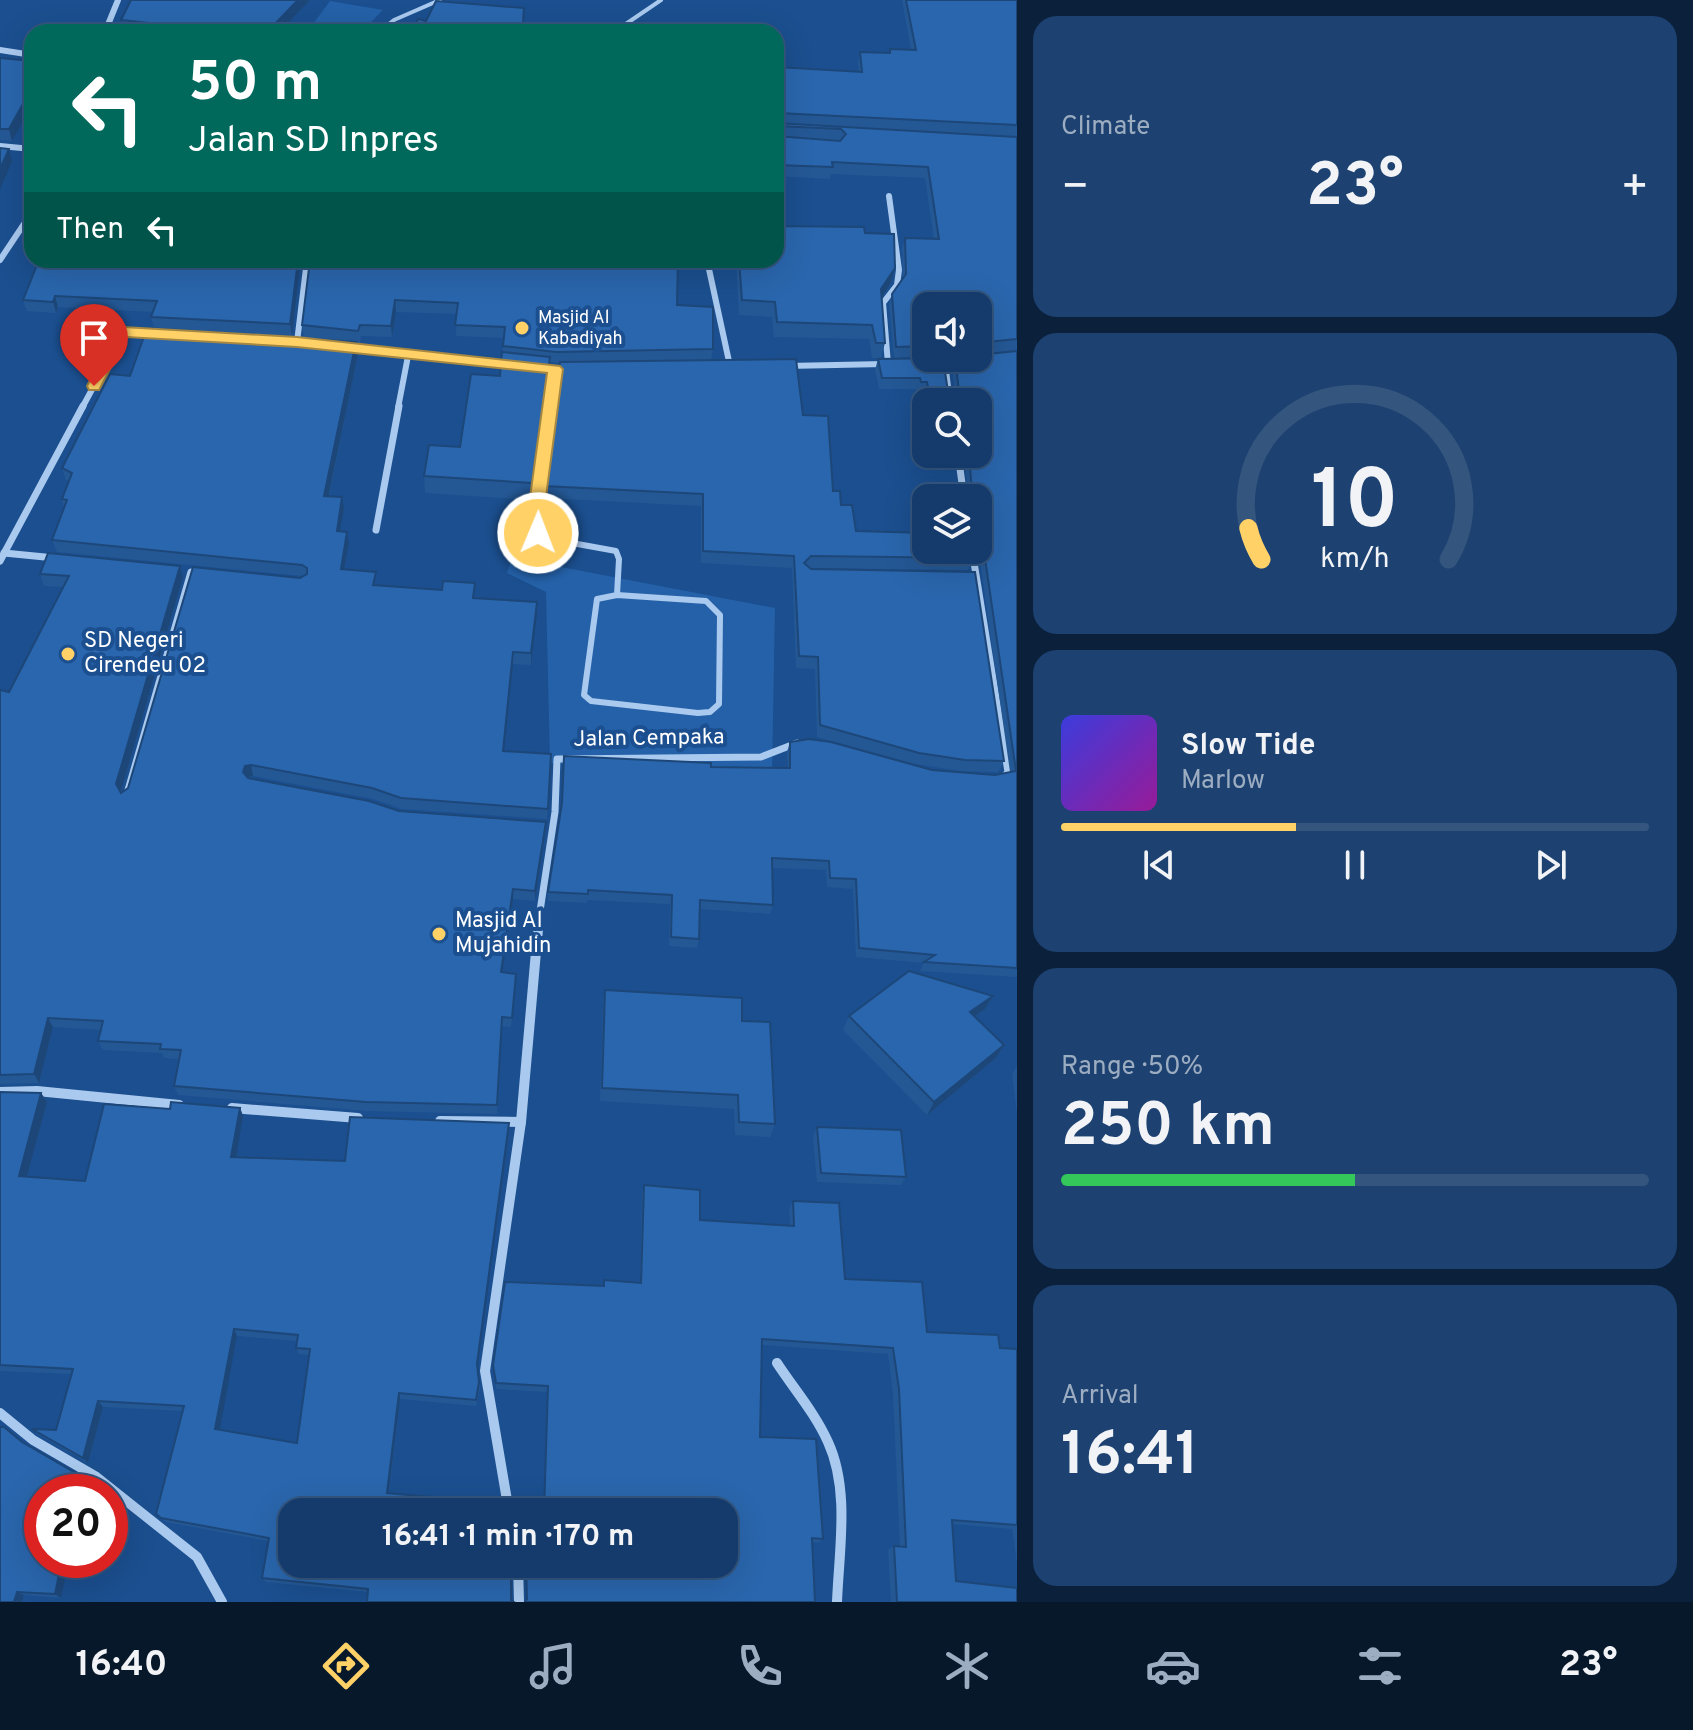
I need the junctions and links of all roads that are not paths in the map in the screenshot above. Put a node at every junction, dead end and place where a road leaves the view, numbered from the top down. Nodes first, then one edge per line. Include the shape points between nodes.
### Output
1 (118, 0) edge
2 (440, 0) edge
3 (661, 0) edge
4 (108, 24) edge
5 (389, 24) edge
6 (626, 24) edge
7 (0, 50) edge
8 (24, 54) edge
9 (0, 146) edge
10 (24, 148) edge
11 (889, 196) dead end
12 (24, 224) edge
13 (1, 258) edge
14 (306, 268) edge
15 (709, 268) edge
16 (93, 331) dead end
17 (123, 332) junction
18 (168, 334) edge
19 (283, 341) edge
20 (297, 342) junction
21 (311, 344) edge
22 (339, 347) edge
23 (408, 356) junction
24 (888, 364) junction
25 (902, 364) edge
26 (511, 366) edge
27 (730, 366) junction
28 (745, 366) edge
29 (777, 366) edge
30 (526, 367) edge
31 (714, 367) edge
32 (555, 369) junction
33 (571, 369) edge
34 (376, 530) dead end
35 (2, 557) edge
36 (67, 559) edge
37 (974, 564) edge
38 (176, 571) edge
39 (191, 572) junction
40 (205, 574) edge
41 (961, 577) edge
42 (976, 577) junction
43 (617, 595) junction
44 (804, 743) edge
45 (986, 777) edge
46 (126, 797) edge
47 (537, 825) edge
48 (551, 826) junction
49 (0, 1092) edge
50 (186, 1105) edge
51 (217, 1107) edge
52 (367, 1119) edge
53 (429, 1120) edge
54 (521, 1122) junction
55 (777, 1363) dead end
56 (0, 1413) edge
57 (507, 1498) edge
58 (518, 1578) edge
59 (222, 1602) edge
60 (519, 1602) edge
61 (837, 1602) edge

1 - 4 street
2 - 5 lane
3 - 6 lane
7 - 8 street
9 - 10 street
11 - 24 street via 899,270 897,285 883,303
12 - 13 street
14 - 20 street
15 - 27 street
16 - 17 street
17 - 18 street
17 - 35 street
19 - 20 street
20 - 21 street
22 - 23 street
23 - 26 street
23 - 34 street
24 - 25 street
24 - 29 street
27 - 28 street
27 - 31 street
30 - 32 street
32 - 33 street
32 - 43 lane via 534,527 548,539 616,551
35 - 36 street
37 - 42 street
38 - 39 street
39 - 40 street
39 - 46 street
41 - 42 street
42 - 45 street via 1008,772 1006,778
43 - 43 lane via 706,601 716,607 720,615 715,710 698,713 606,703 584,695 597,599
44 - 48 street, Jalan Cempaka via 761,757 559,759
47 - 48 street
48 - 54 street, Jalan Cempaka
49 - 50 street
51 - 52 street
53 - 54 street
54 - 57 street, Jalan Cempaka via 485,1371
55 - 61 street via 829,1443 836,1468
56 - 59 street via 33,1440 95,1476 197,1557
58 - 60 street

